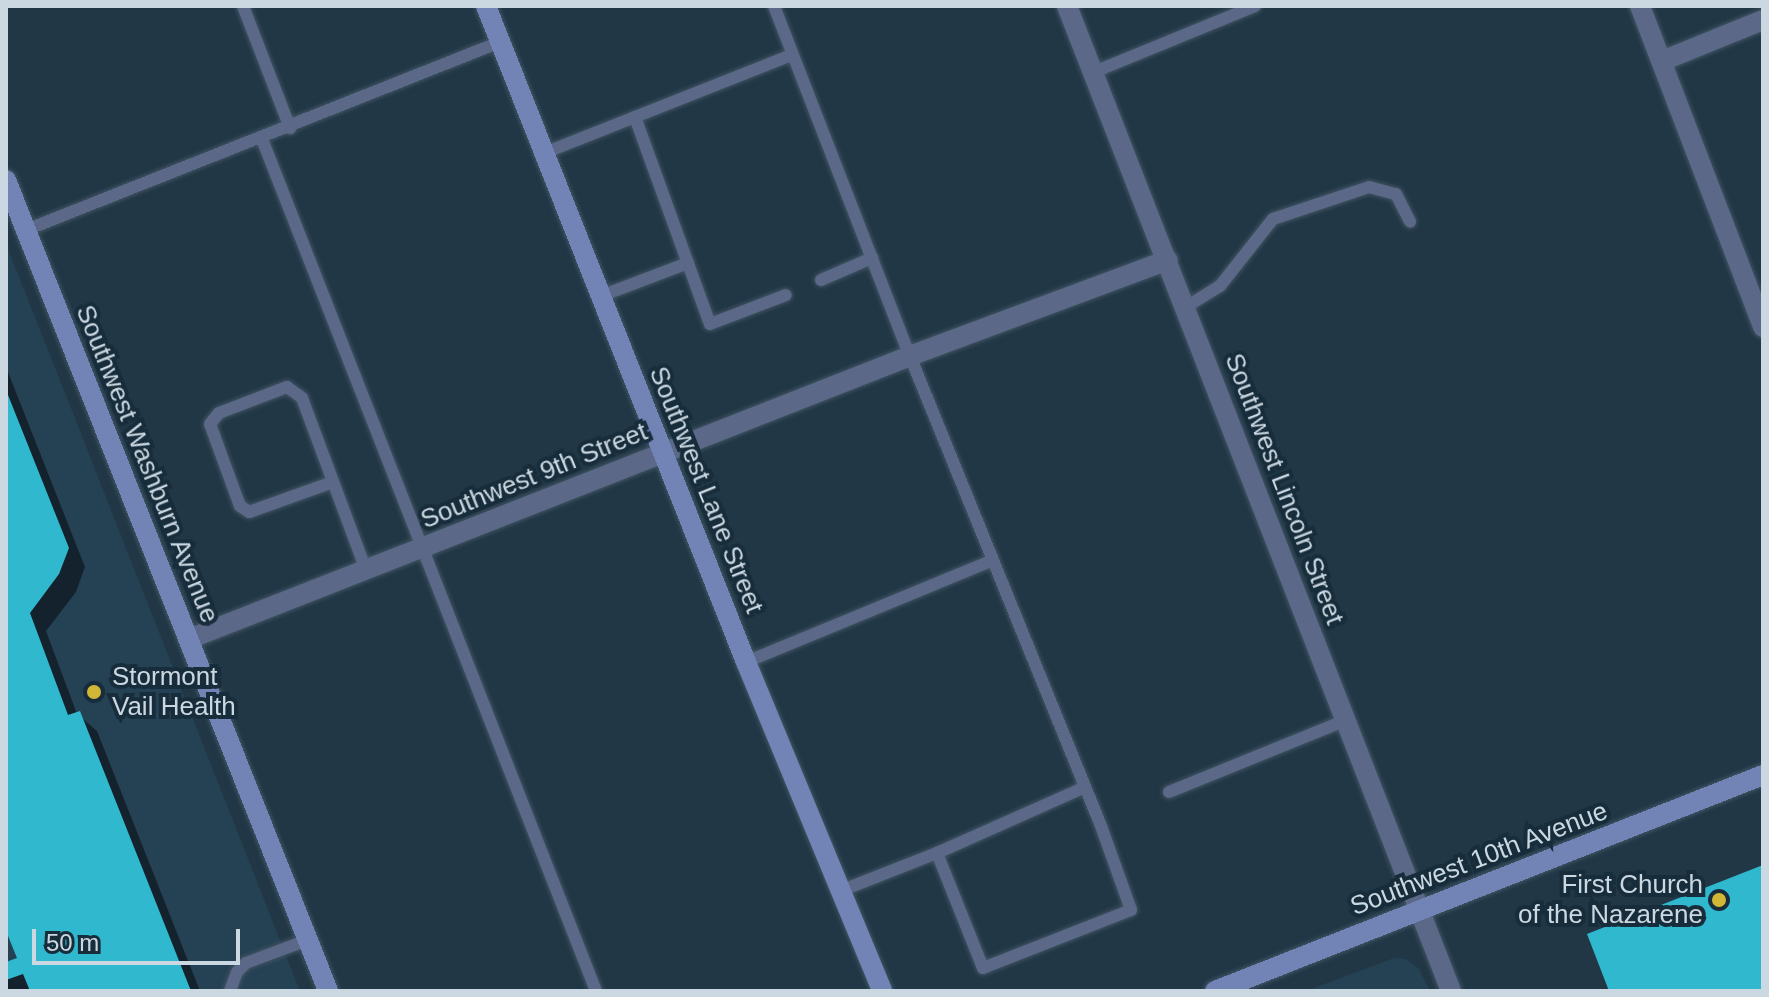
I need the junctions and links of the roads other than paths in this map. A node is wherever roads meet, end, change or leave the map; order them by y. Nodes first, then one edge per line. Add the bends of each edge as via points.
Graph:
1 (243, 6) edge
2 (486, 6) edge
3 (774, 6) edge
4 (1067, 6) edge
5 (1255, 6) edge
6 (1640, 6) edge
7 (1763, 20) edge
8 (500, 42) junction
9 (792, 55) junction
10 (1662, 61) junction
11 (1094, 72) junction
12 (635, 117) junction
13 (290, 128) junction
14 (262, 139) junction
15 (544, 153) junction
16 (6, 180) edge
17 (1410, 222) dead end
18 (26, 230) junction
19 (872, 258) junction
20 (1168, 260) junction
21 (688, 263) junction
22 (821, 280) dead end
23 (786, 295) dead end
24 (601, 296) junction
25 (1186, 307) junction
26 (1763, 327) edge
27 (910, 356) junction
28 (663, 453) junction
29 (333, 482) junction
30 (420, 550) junction
31 (993, 560) junction
32 (366, 570) junction
33 (189, 639) junction
34 (746, 662) junction
35 (1346, 720) junction
36 (1763, 775) edge
37 (1085, 787) junction
38 (1169, 792) dead end
39 (937, 853) junction
40 (843, 890) junction
41 (1420, 910) junction
42 (308, 940) junction
43 (1221, 990) edge
44 (230, 991) edge
45 (328, 991) edge
46 (596, 991) edge
47 (882, 991) edge
48 (1451, 991) edge

1 - 13 lane
2 - 8 main road, Southwest Lane Street
3 - 9 lane
4 - 11 street, Southwest Lincoln Street
5 - 11 lane
6 - 10 street
7 - 10 street
8 - 13 lane
8 - 15 main road, Southwest Lane Street
9 - 12 lane
9 - 19 lane
10 - 26 street
11 - 20 street, Southwest Lincoln Street
12 - 15 lane
12 - 21 lane
13 - 14 lane
14 - 18 lane
14 - 30 lane
15 - 24 main road, Southwest Lane Street
16 - 18 main road, Southwest Washburn Avenue
17 - 25 lane via 1396,194 1369,187 1273,219 1220,286
18 - 33 main road, Southwest Washburn Avenue
19 - 22 lane
19 - 27 lane
20 - 25 street, Southwest Lincoln Street
20 - 27 street, Southwest 9th Street
21 - 23 lane via 710,324
21 - 24 lane
24 - 28 main road, Southwest Lane Street
25 - 35 street, Southwest Lincoln Street
27 - 28 street, Southwest 9th Street
27 - 31 lane
28 - 30 street, Southwest 9th Street
28 - 34 main road, Southwest Lane Street
29 - 29 lane via 302,398 287,387 219,413 210,424 240,506 249,512
29 - 32 lane
30 - 32 street, Southwest 9th Street
30 - 46 lane
31 - 34 lane
31 - 37 lane
32 - 33 street, Southwest 9th Street
33 - 42 main road, Southwest Washburn Avenue
34 - 40 main road, Southwest Lane Street
35 - 38 lane
35 - 41 street, Southwest Lincoln Street
36 - 41 main road, Southwest 10th Avenue
37 - 39 lane
37 - 39 lane via 1131,910 983,968
39 - 40 lane
40 - 47 main road, Southwest Lane Street
41 - 43 main road, Southwest 10th Avenue
41 - 48 street, Southwest Lincoln Street
42 - 44 lane via 246,963
42 - 45 main road, Southwest Washburn Avenue

